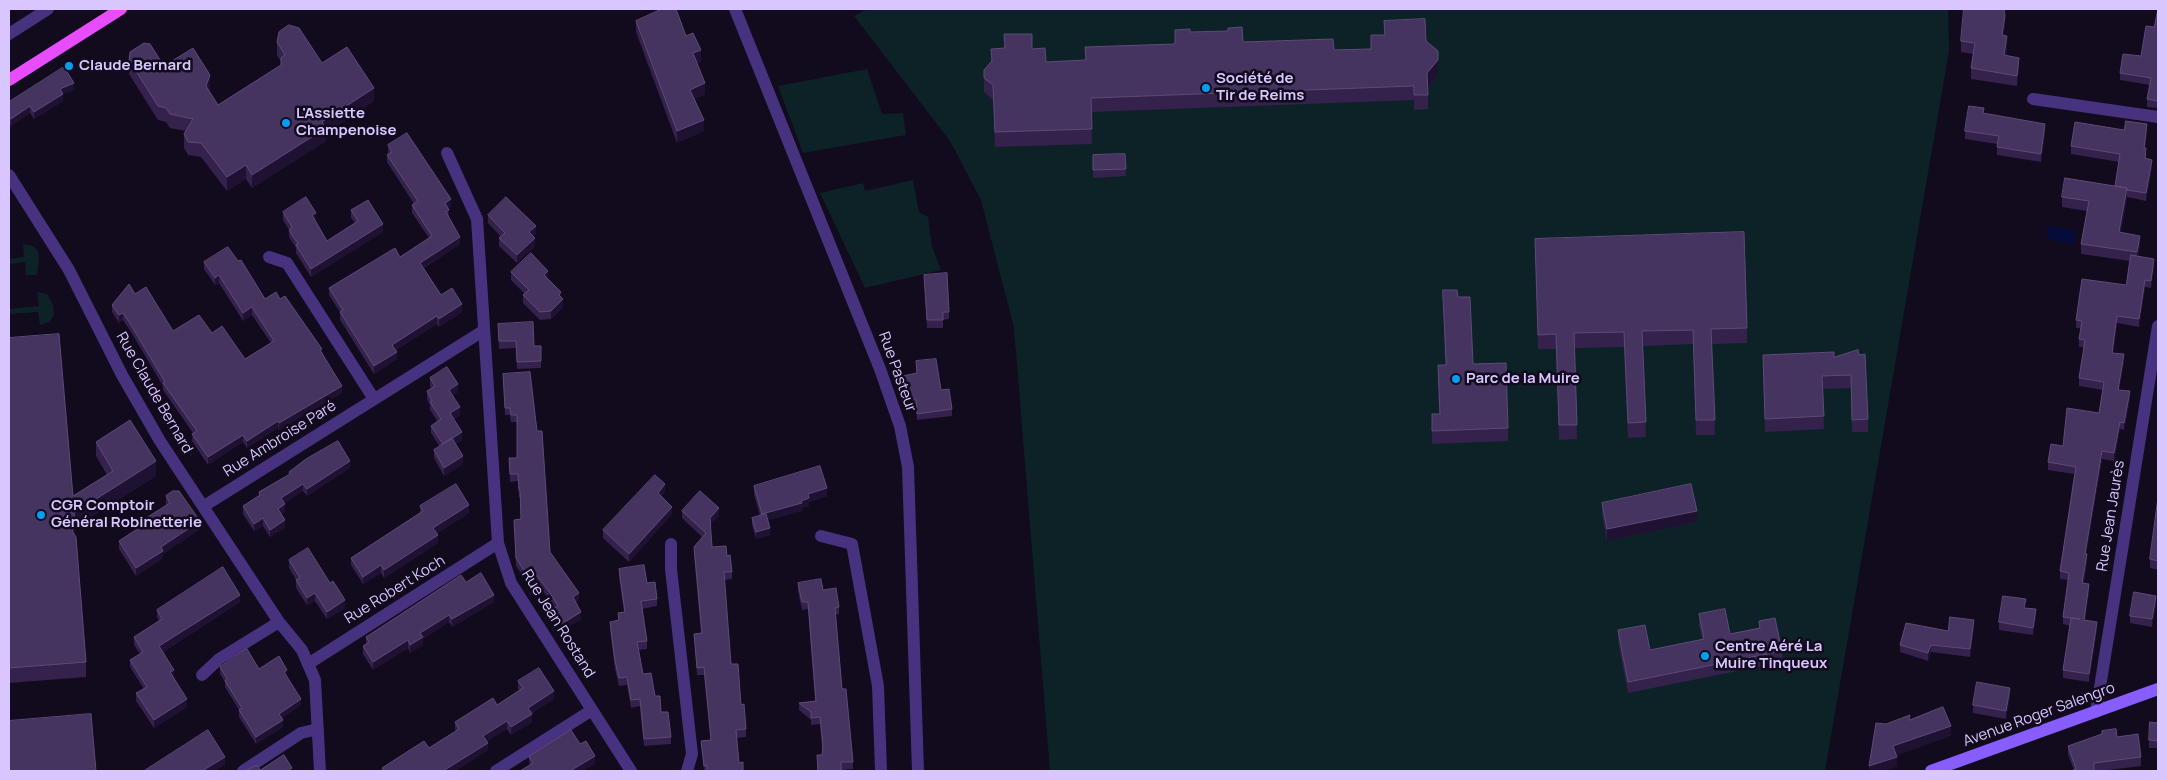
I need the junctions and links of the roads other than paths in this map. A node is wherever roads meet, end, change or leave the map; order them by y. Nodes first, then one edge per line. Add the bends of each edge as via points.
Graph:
1 (48, 9) edge
2 (121, 9) edge
3 (735, 9) edge
4 (9, 34) edge
5 (9, 80) edge
6 (2033, 99) dead end
7 (2158, 118) edge
8 (447, 153) dead end
9 (9, 175) edge
10 (269, 257) dead end
11 (2158, 326) edge
12 (483, 331) junction
13 (374, 399) junction
14 (204, 506) junction
15 (821, 536) dead end
16 (498, 543) junction
17 (671, 544) dead end
18 (279, 622) junction
19 (308, 664) junction
20 (202, 676) dead end
21 (2158, 689) edge
22 (592, 710) junction
23 (2096, 712) junction
24 (318, 728) junction
25 (243, 771) edge
26 (320, 771) edge
27 (496, 771) edge
28 (631, 771) edge
29 (687, 771) edge
30 (881, 771) edge
31 (918, 771) edge
32 (1931, 771) edge

1 - 4 street
2 - 5 main road
3 - 31 street, Rue Pasteur via 900,426 908,467
6 - 7 street
8 - 12 street via 477,219
9 - 14 street, Rue Claude Bernard via 69,270 122,375 160,441
10 - 13 street via 287,263
11 - 23 street, Rue Jean Jaurès
12 - 13 street, Rue Ambroise Paré
12 - 16 street, Rue Jean Rostand
13 - 14 street, Rue Ambroise Paré
14 - 18 street, Rue Claude Bernard
15 - 30 street via 852,544 878,686
16 - 19 street, Rue Robert Koch
16 - 22 street, Rue Jean Rostand via 510,583
17 - 29 street via 692,754
18 - 19 street, Rue Claude Bernard via 302,650
18 - 20 street via 219,659
19 - 24 street, Rue Claude Bernard via 315,680
21 - 23 street, Avenue Roger Salengro
22 - 27 street
22 - 28 street, Rue Jean Rostand
23 - 32 street, Avenue Roger Salengro
24 - 25 street via 301,734
24 - 26 street, Rue Claude Bernard

